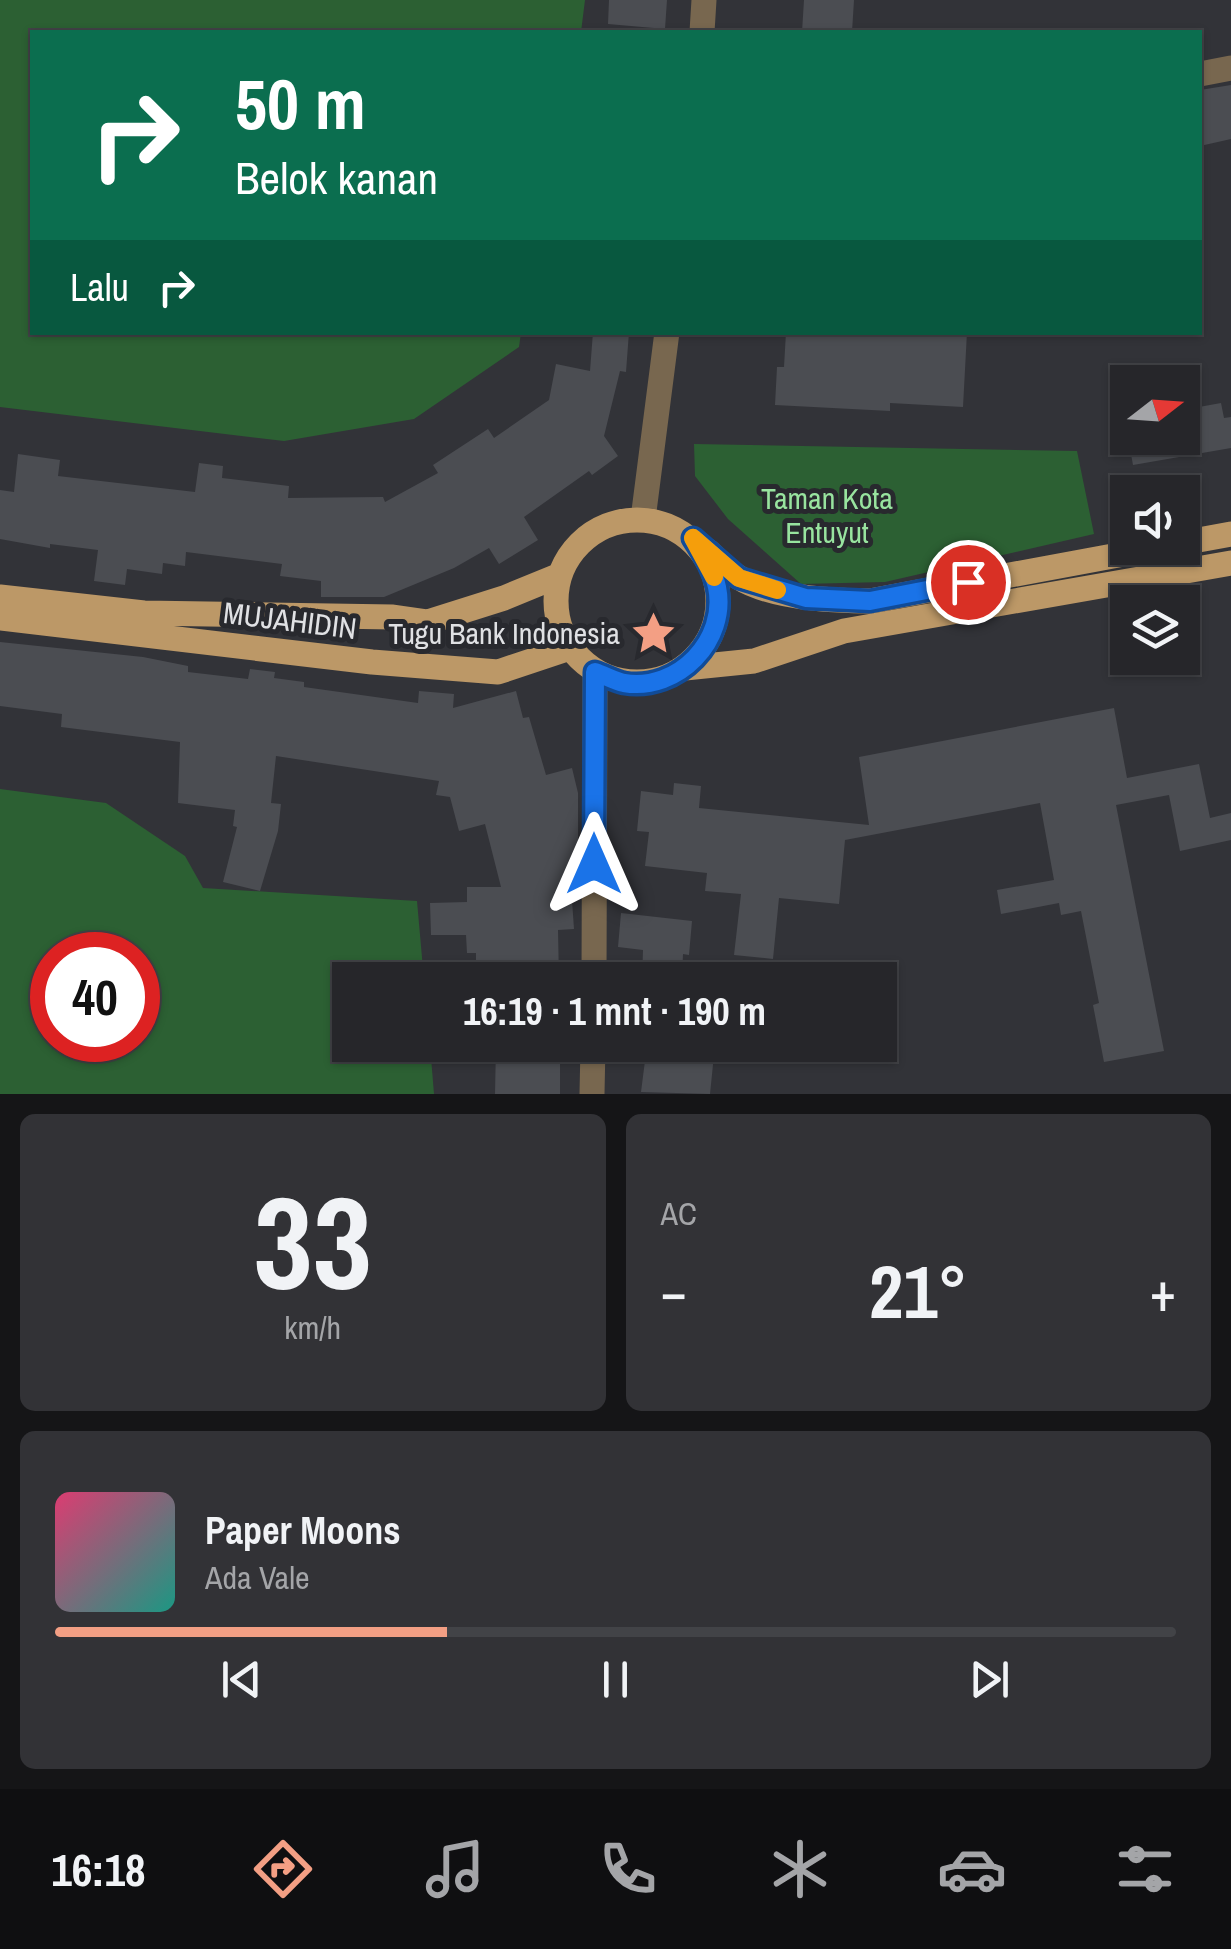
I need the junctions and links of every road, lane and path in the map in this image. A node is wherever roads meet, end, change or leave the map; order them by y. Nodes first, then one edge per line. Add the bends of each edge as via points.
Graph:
1 (704, 0) edge
2 (702, 30) edge
3 (1231, 68) edge
4 (1202, 74) edge
5 (667, 335) edge
6 (642, 520) junction
7 (1231, 534) edge
8 (693, 538) junction
9 (1200, 540) edge
10 (1110, 557) edge
11 (1231, 563) edge
12 (560, 575) junction
13 (0, 597) edge
14 (0, 618) edge
15 (570, 648) junction
16 (685, 668) junction
17 (595, 672) junction
18 (594, 962) edge
19 (593, 1062) edge
20 (592, 1094) edge

1 - 2 street
3 - 4 street
5 - 6 street
6 - 8 main road
6 - 12 main road via 592,533
7 - 9 main road
8 - 10 main road via 739,578 838,602
8 - 16 main road via 711,567 718,611 713,633
11 - 16 main road via 844,631 754,661
12 - 13 main road, MUJAHIDIN via 428,622 144,613
12 - 15 main road via 556,613
14 - 15 main road, MUJAHIDIN via 498,672
15 - 17 main road
16 - 17 main road via 656,681 625,683
17 - 18 street
19 - 20 street

